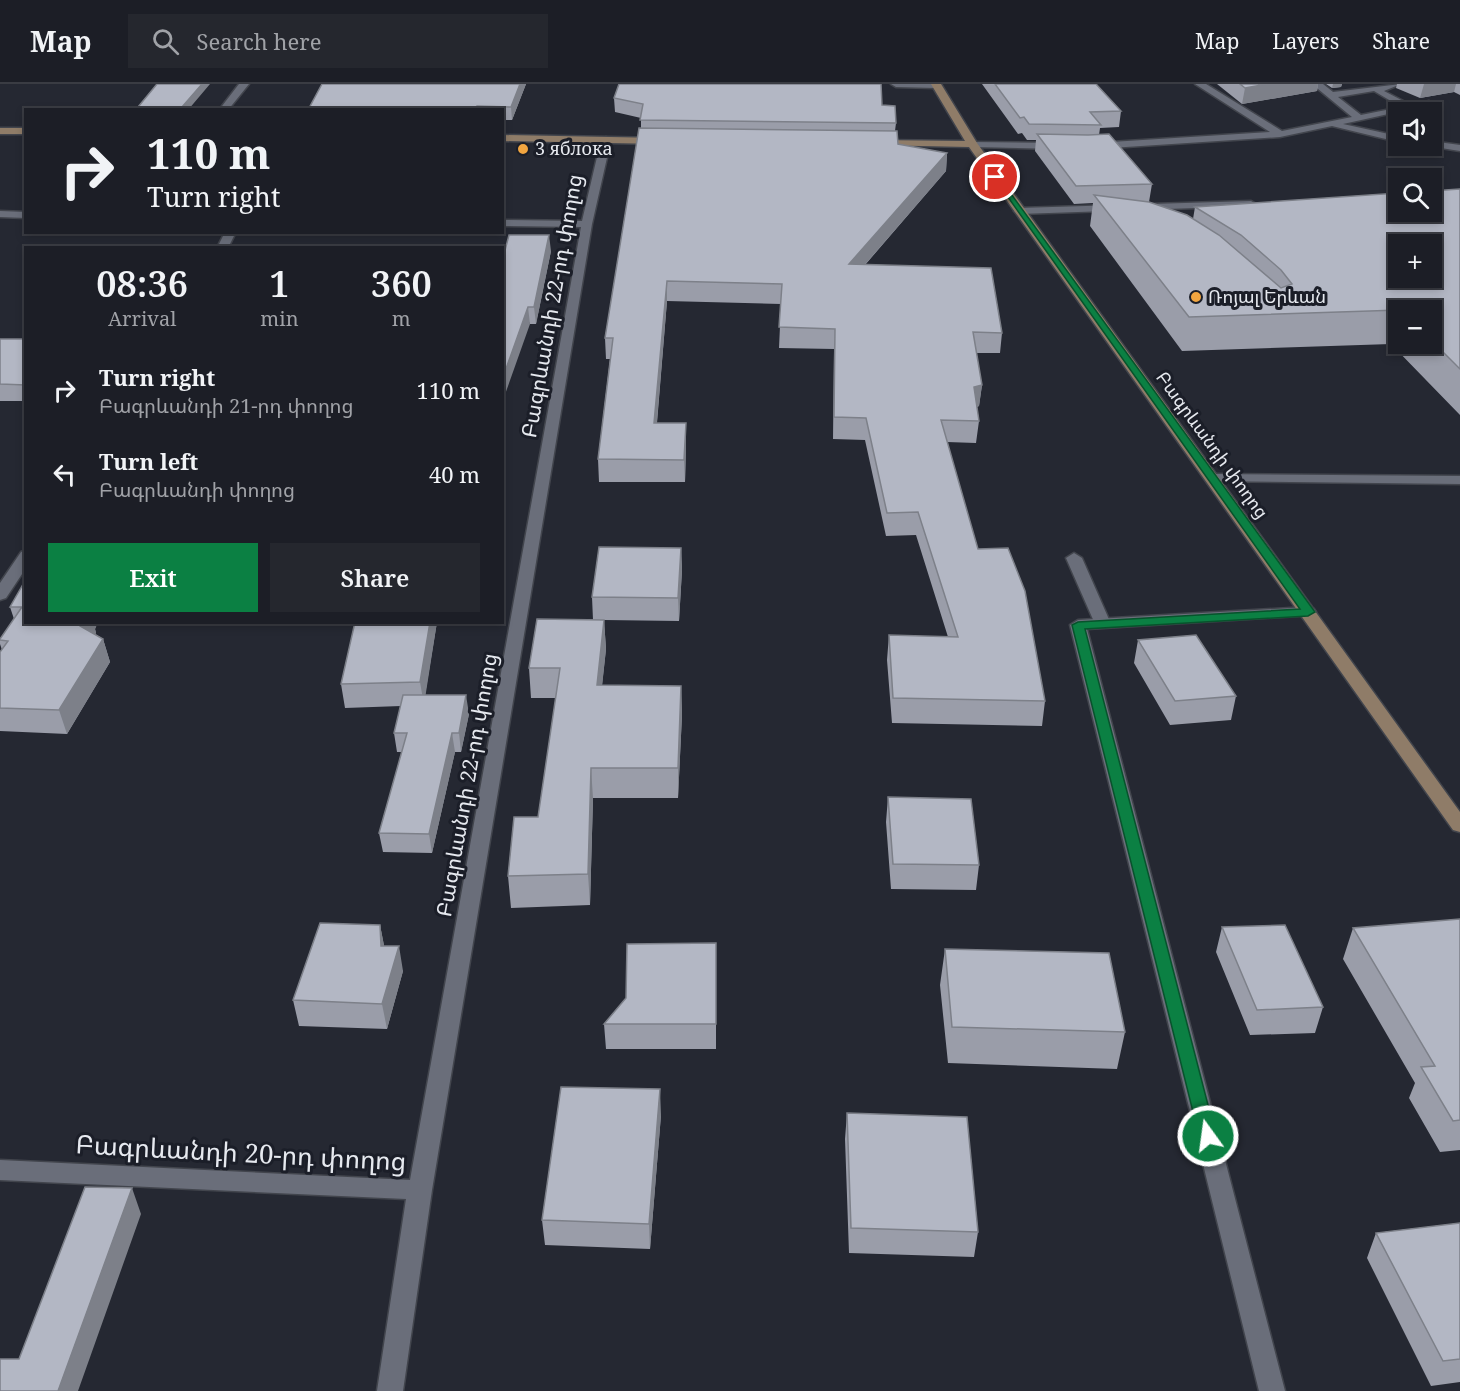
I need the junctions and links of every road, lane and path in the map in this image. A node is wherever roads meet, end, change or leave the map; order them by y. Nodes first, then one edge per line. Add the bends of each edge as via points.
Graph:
1 (244, 84) edge
2 (896, 84) edge
3 (936, 84) edge
4 (1200, 84) edge
5 (1317, 84) edge
6 (1396, 84) edge
7 (1379, 88) junction
8 (1331, 96) junction
9 (1394, 102) edge
10 (225, 108) edge
11 (1388, 112) edge
12 (1359, 118) junction
13 (1330, 124) junction
14 (0, 131) edge
15 (24, 131) edge
16 (1280, 134) junction
17 (1388, 137) edge
18 (504, 138) edge
19 (606, 140) junction
20 (677, 141) edge
21 (866, 143) edge
22 (972, 144) junction
23 (1442, 146) edge
24 (1075, 147) edge
25 (1086, 147) edge
26 (1460, 148) edge
27 (1268, 203) edge
28 (1019, 211) junction
29 (0, 214) edge
30 (24, 214) edge
31 (1110, 221) edge
32 (504, 223) edge
33 (587, 224) junction
34 (1212, 478) junction
35 (1460, 480) edge
36 (24, 558) edge
37 (1074, 558) dead end
38 (0, 595) edge
39 (1308, 612) junction
40 (1103, 624) junction
41 (1460, 826) edge
42 (0, 1170) edge
43 (420, 1190) junction
44 (390, 1391) edge
45 (1272, 1391) edge

1 - 10 street
2 - 3 street
3 - 22 main road, Բագրևանդի փողոց
4 - 16 street
5 - 8 street
6 - 7 street
7 - 8 street
7 - 9 street via 1379,93
8 - 12 street
11 - 12 street
12 - 13 street
13 - 16 street
13 - 17 street
14 - 15 main road
16 - 25 street
18 - 19 main road
19 - 20 main road
19 - 33 street, Բագրևանդի 22-րդ փողոց
21 - 22 main road
22 - 24 street
22 - 28 main road, Բագրևանդի փողոց
23 - 26 street
27 - 28 street
28 - 31 street
28 - 34 main road, Բագրևանդի փողոց
29 - 30 street
32 - 33 street
33 - 43 street, Բագրևանդի 22-րդ փողոց
34 - 35 street
34 - 39 main road, Բագրևանդի փողոց
36 - 38 street
37 - 40 street
39 - 40 street
39 - 41 main road, Բագրևանդի փողոց
40 - 45 street via 1078,625
42 - 43 street, Բագրևանդի 20-րդ փողոց
43 - 44 street, Բագրևանդի 20-րդ փողոց

